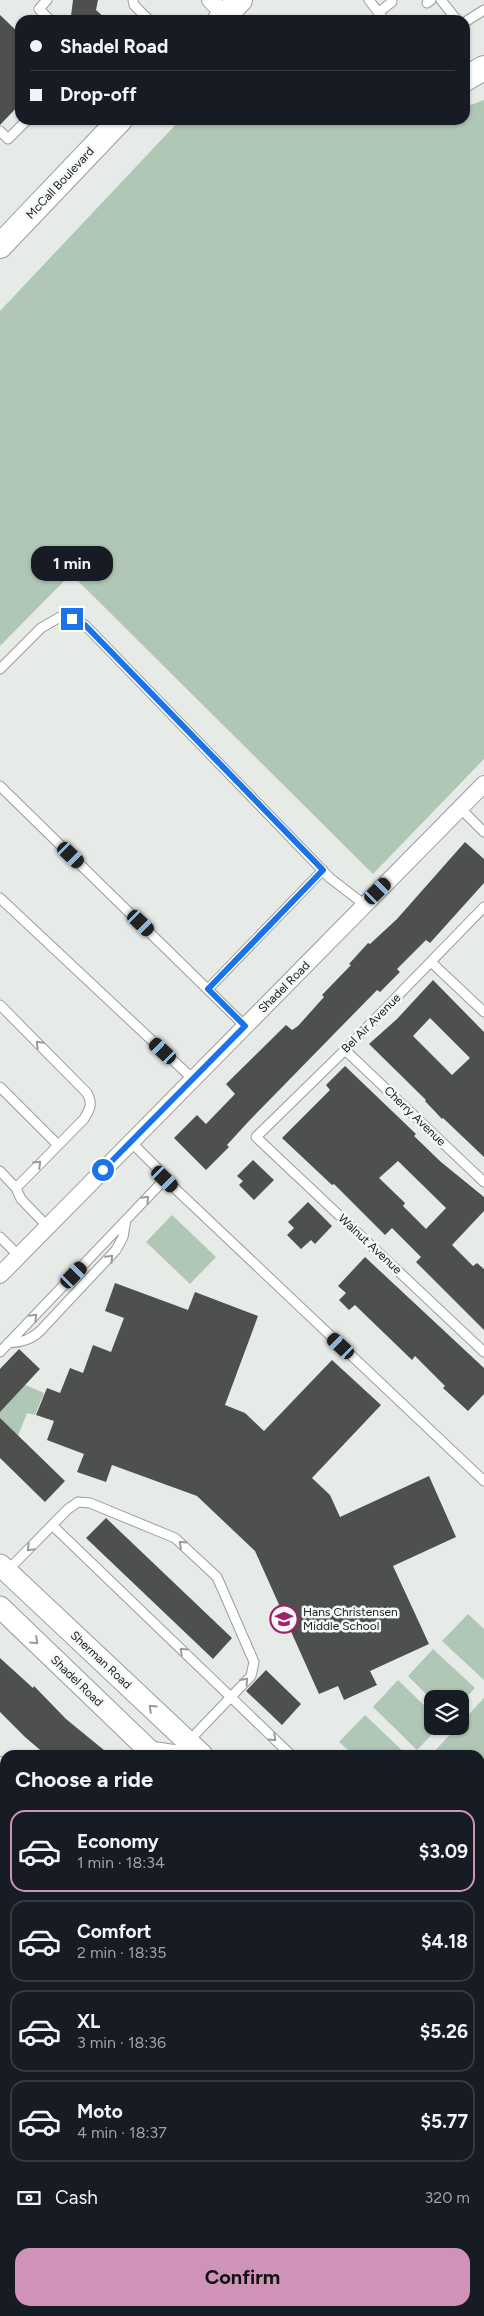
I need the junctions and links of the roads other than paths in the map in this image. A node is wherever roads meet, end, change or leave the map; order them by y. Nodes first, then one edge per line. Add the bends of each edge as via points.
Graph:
1 (47, 0) edge
2 (369, 0) edge
3 (441, 0) edge
4 (136, 2) edge
5 (392, 2) dead end
6 (484, 10) edge
7 (44, 15) edge
8 (145, 15) edge
9 (380, 15) edge
10 (382, 15) edge
11 (453, 15) edge
12 (470, 19) edge
13 (22, 125) edge
14 (112, 125) edge
15 (0, 132) edge
16 (0, 246) edge
17 (0, 669) edge
18 (484, 784) edge
19 (0, 786) edge
20 (460, 808) junction
21 (484, 832) edge
22 (323, 870) junction
23 (0, 898) edge
24 (365, 905) junction
25 (484, 907) edge
26 (431, 962) junction
27 (208, 989) junction
28 (0, 1005) edge
29 (484, 1012) edge
30 (245, 1026) junction
31 (345, 1050) junction
32 (193, 1079) junction
33 (0, 1088) edge
34 (256, 1137) joint
35 (131, 1142) junction
36 (58, 1145) junction
37 (0, 1171) edge
38 (165, 1179) junction
39 (484, 1182) edge
40 (16, 1188) junction
41 (126, 1220) junction
42 (48, 1227) junction
43 (0, 1237) edge
44 (19, 1256) junction
45 (0, 1275) edge
46 (8, 1343) junction
47 (0, 1352) edge
48 (484, 1352) edge
49 (484, 1482) edge
50 (52, 1525) junction
51 (3, 1568) edge
52 (0, 1607) edge
53 (231, 1696) junction
54 (194, 1748) edge
55 (149, 1750) edge
56 (286, 1750) edge

1 - 7 lane via 39,10
2 - 9 lane
3 - 11 lane
4 - 8 lane
5 - 10 lane
6 - 12 lane
13 - 15 lane via 8,139
14 - 16 main road, McCall Boulevard
17 - 22 lane via 41,628 60,617 85,625
18 - 20 street, Shadel Road
19 - 27 lane
20 - 21 lane
20 - 24 street, Shadel Road
22 - 24 lane
22 - 27 lane
23 - 32 lane
24 - 30 street, Shadel Road
25 - 26 lane, Bel Air Avenue
26 - 29 lane
26 - 31 lane, Bel Air Avenue
27 - 30 lane
36 -> 28 lane via 84,1119 91,1100
30 - 32 street, Shadel Road
31 - 34 lane, Bel Air Avenue
31 - 39 lane, Cherry Avenue
32 - 35 street, Shadel Road
33 - 36 lane
34 - 48 lane, Walnut Avenue
35 - 38 lane
35 - 42 street, Shadel Road
40 -> 36 lane
37 - 40 lane
41 -> 38 lane
38 - 49 lane
40 - 42 lane via 21,1200
46 -> 41 lane
46 -> 41 lane via 23,1342 41,1330 116,1250 123,1237
42 - 44 street, Shadel Road
43 - 44 lane
44 - 45 street, Shadel Road
46 - 47 lane
50 -> 51 lane
53 -> 50 lane
53 -> 50 lane via 251,1676 254,1662 217,1577 175,1538 90,1503 78,1502
54 -> 51 street, Sherman Road
52 -> 55 street, Shadel Road
53 - 54 lane
53 -> 56 lane
54 - 55 lane

